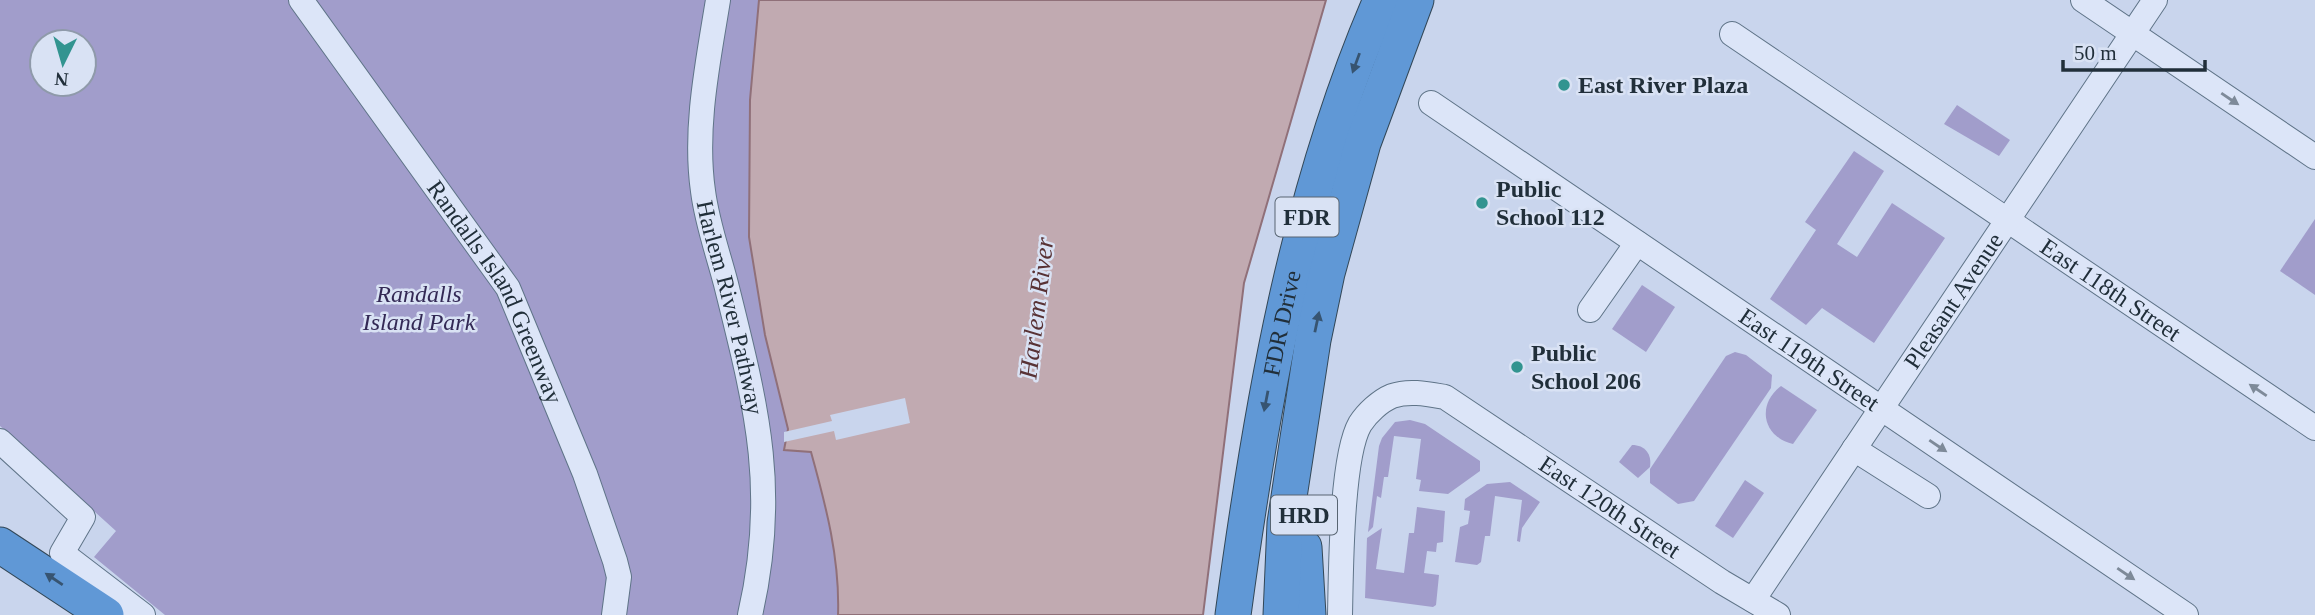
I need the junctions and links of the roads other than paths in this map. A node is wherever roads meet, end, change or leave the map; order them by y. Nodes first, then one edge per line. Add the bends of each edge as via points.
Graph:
1 (301, 0) edge
2 (718, 0) edge
3 (1381, 0) edge
4 (1416, 0) edge
5 (2083, 0) edge
6 (2155, 0) edge
7 (1732, 34) dead end
8 (2133, 34) junction
9 (1431, 103) dead end
10 (2315, 157) edge
11 (2008, 221) junction
12 (1637, 243) junction
13 (1590, 310) dead end
14 (1881, 408) junction
15 (1303, 414) junction
16 (2315, 428) edge
17 (0, 442) edge
18 (1259, 442) junction
19 (1854, 449) junction
20 (1928, 496) dead end
21 (0, 545) edge
22 (1753, 600) junction
23 (106, 615) edge
24 (143, 615) edge
25 (614, 615) edge
26 (751, 615) edge
27 (1233, 615) edge
28 (1257, 615) edge
29 (1281, 615) edge
30 (1308, 615) edge
31 (1340, 615) edge
32 (1778, 615) edge
33 (2186, 615) edge

1 - 25 street, Randalls Island Greenway via 508,288 585,474 615,561 619,578
2 - 26 street, Harlem River Pathway via 700,132 702,189 750,377 761,442 765,495
3 -> 18 highway, FDR Drive / FDR via 1342,102 1304,231
15 -> 4 highway, FDR Drive / FDR via 1313,340 1344,209 1363,143
5 - 8 street
6 - 8 street, Pleasant Avenue
7 - 11 street, East 118th Street
8 -> 10 street
8 - 11 street, Pleasant Avenue
9 - 12 street, East 119th Street
11 - 14 street, Pleasant Avenue
16 -> 11 street, East 118th Street
12 - 13 street
12 - 14 street, East 119th Street
14 - 19 street, Pleasant Avenue
14 -> 33 street, East 119th Street
15 - 29 highway via 1284,523
15 - 30 highway, HRD
17 - 24 street via 83,517 62,553
18 - 27 highway, FDR Drive / FDR
18 - 28 highway
19 - 20 street
19 - 22 street, Pleasant Avenue
23 -> 21 highway
22 - 31 street, East 120th Street via 1445,397 1414,393 1393,396 1360,424 1350,466
22 - 32 street, East 120th Street

